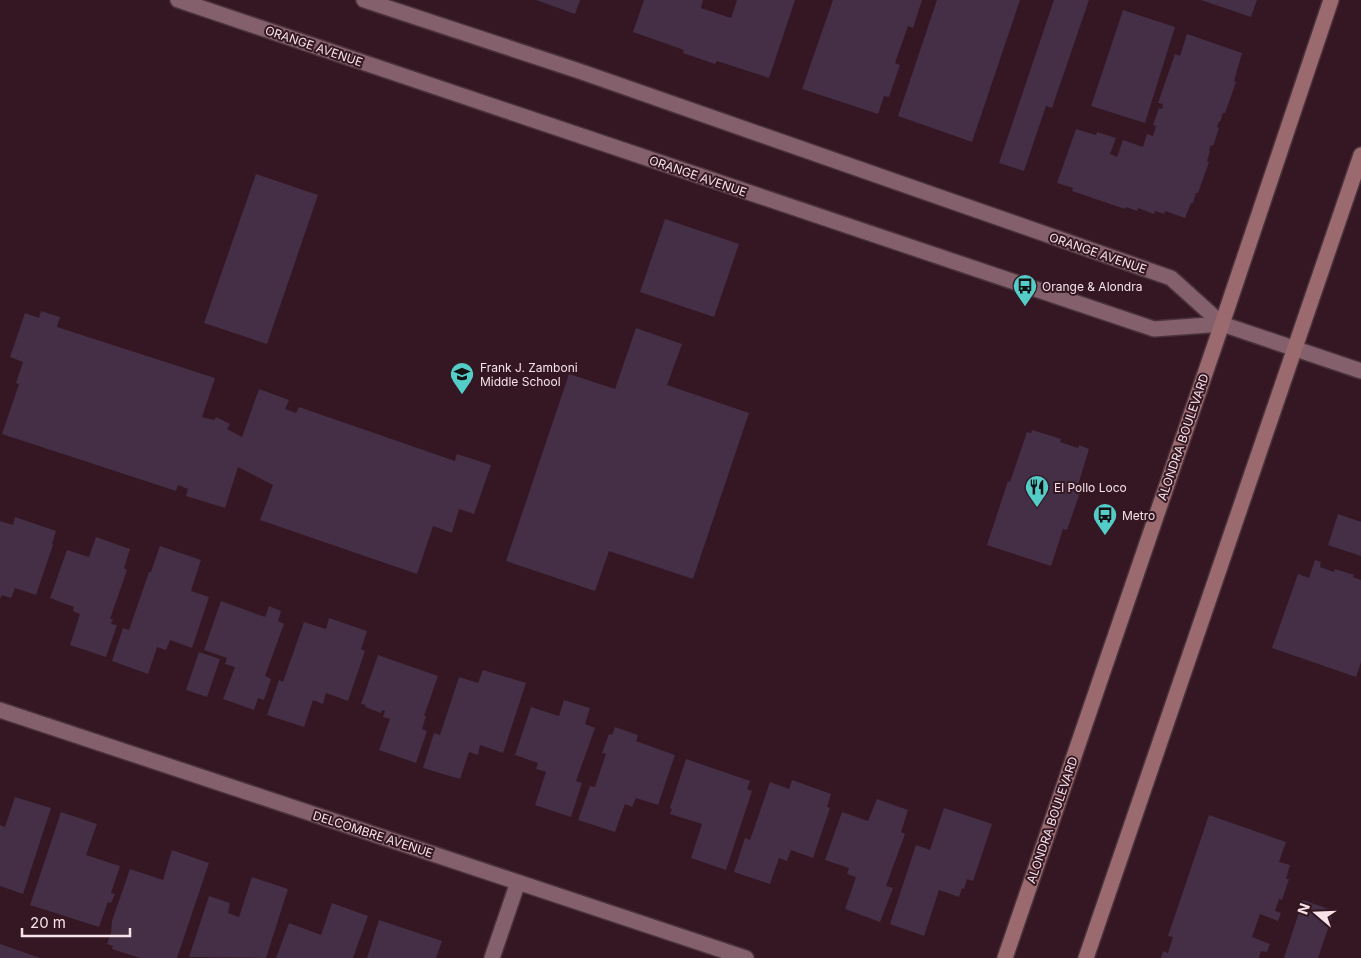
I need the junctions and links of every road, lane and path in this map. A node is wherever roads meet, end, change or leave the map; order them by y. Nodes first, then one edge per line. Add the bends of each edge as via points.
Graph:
1 (178, 0) edge
2 (364, 0) edge
3 (1331, 0) edge
4 (1361, 155) edge
5 (1222, 324) junction
6 (1295, 349) junction
7 (1361, 371) edge
8 (0, 710) edge
9 (518, 882) junction
10 (492, 958) edge
11 (746, 958) edge
12 (1005, 958) edge
13 (1086, 958) edge

1 - 5 street, ORANGE AVENUE via 1154,329
2 - 5 street, ORANGE AVENUE via 1171,278
3 - 5 main road, ALONDRA BOULEVARD
4 - 6 main road
5 - 6 street, ORANGE AVENUE
5 - 12 main road, ALONDRA BOULEVARD
6 - 7 street, ORANGE AVENUE
6 - 13 main road
8 - 9 street, DELCOMBRE AVENUE
9 - 10 street
9 - 11 street, DELCOMBRE AVENUE

